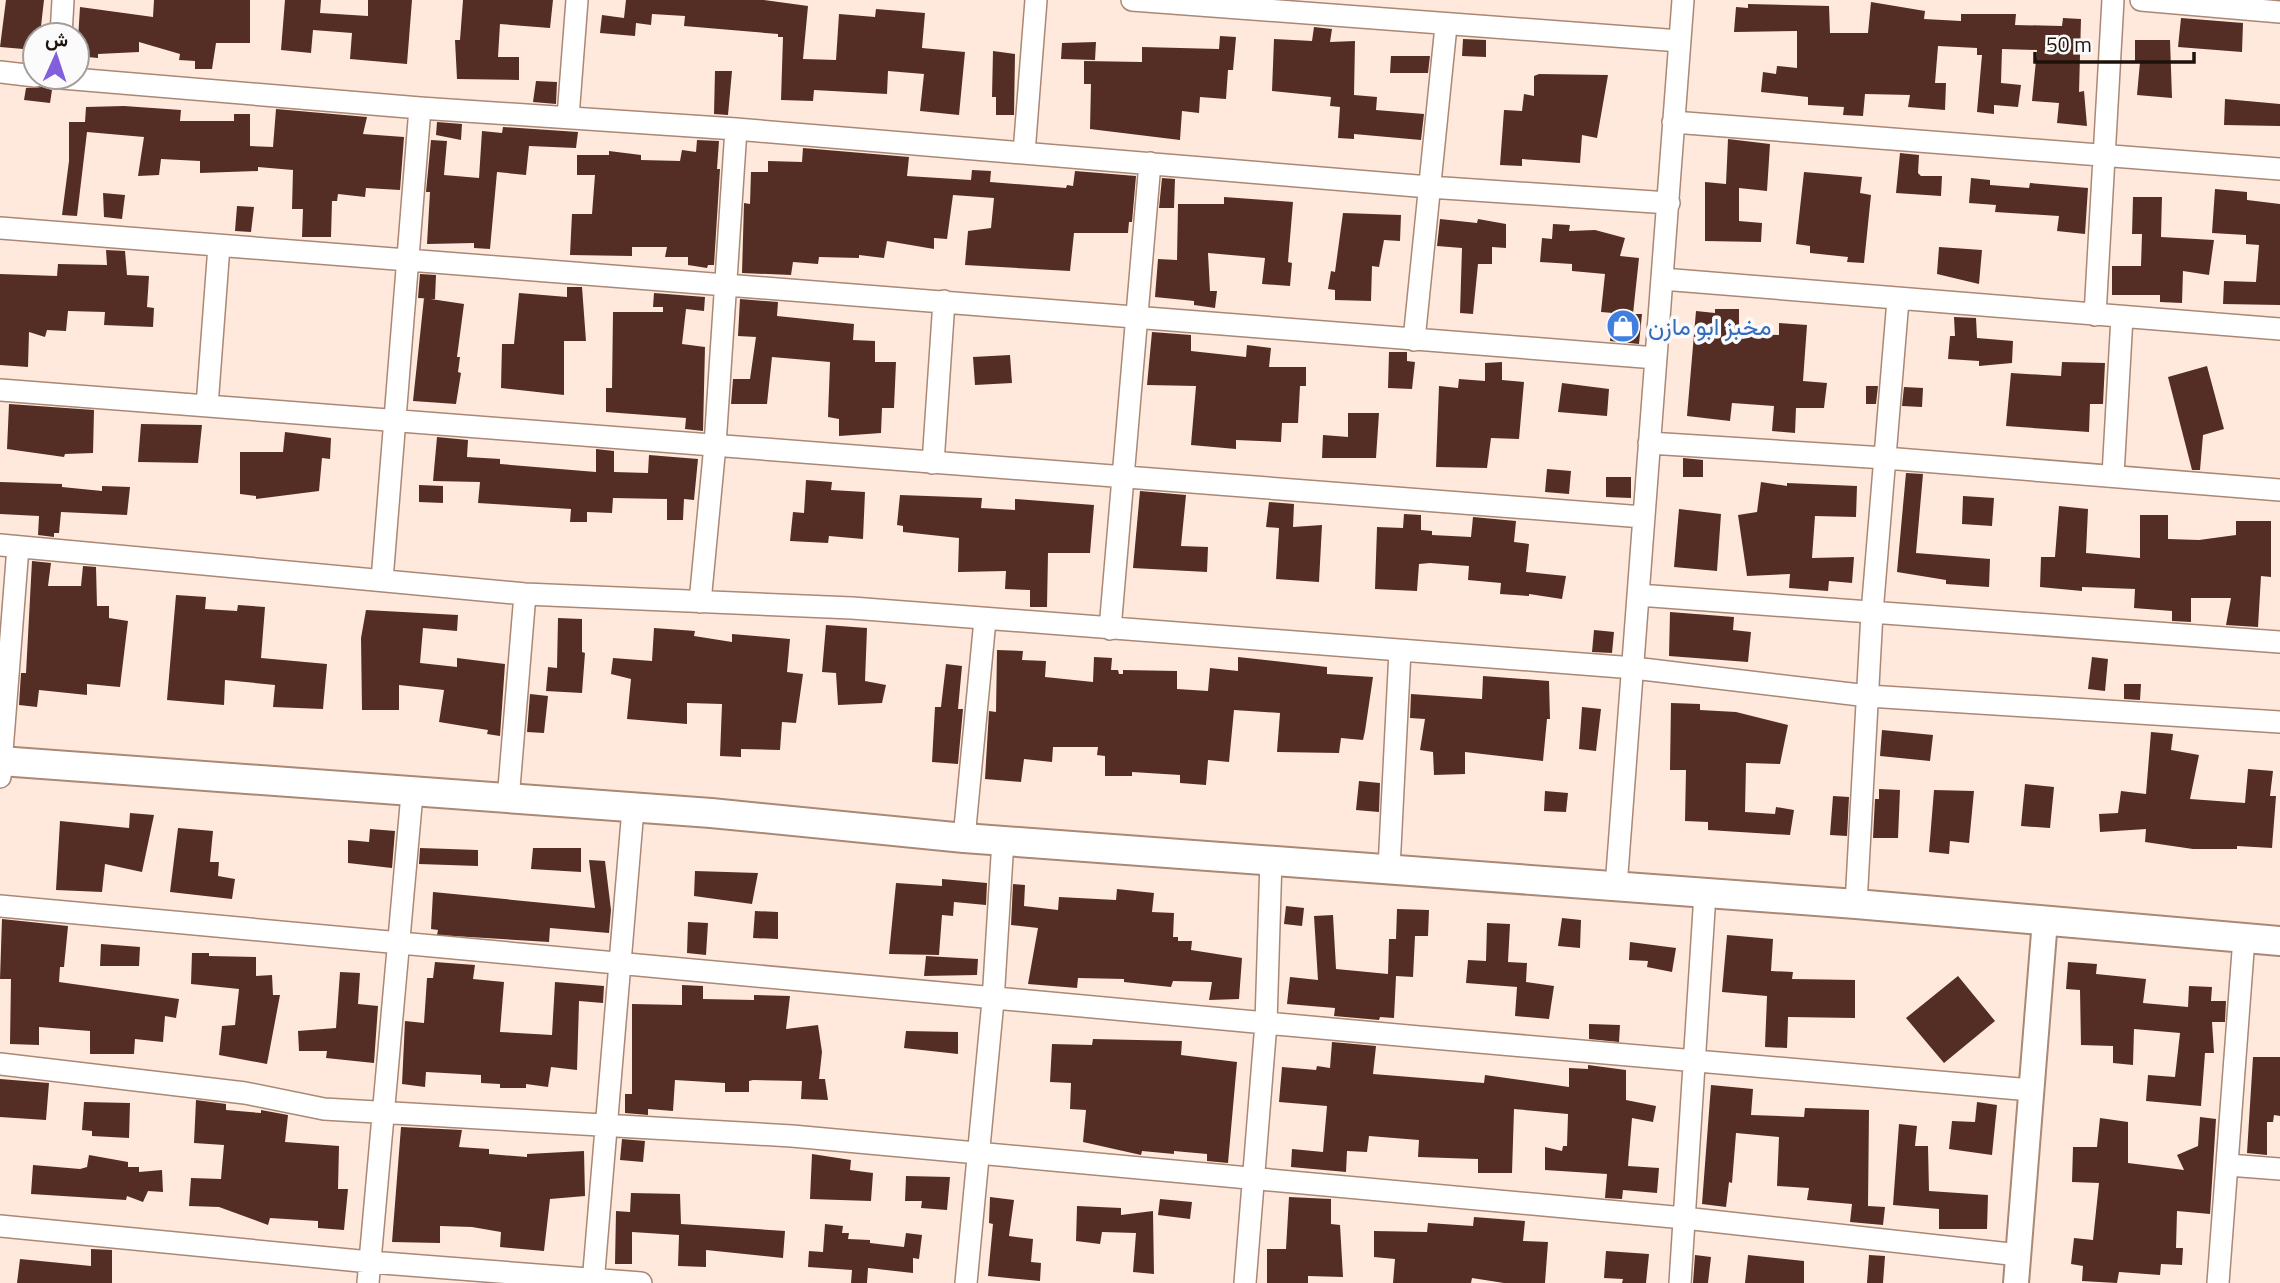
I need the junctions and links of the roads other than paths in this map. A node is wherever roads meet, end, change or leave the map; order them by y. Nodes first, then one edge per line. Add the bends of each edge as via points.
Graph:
1 (64, 0) edge
2 (577, 0) edge
3 (1036, 0) edge
4 (1132, 0) edge
5 (1683, 0) edge
6 (2113, 0) edge
7 (2141, 0) edge
8 (1166, 1) edge
9 (2280, 12) edge
10 (62, 21) edge
11 (1446, 26) junction
12 (1680, 41) junction
13 (0, 72) edge
14 (21, 74) edge
15 (91, 80) edge
16 (420, 108) junction
17 (568, 117) junction
18 (1673, 122) junction
19 (736, 129) junction
20 (1024, 153) junction
21 (2105, 158) junction
22 (1150, 163) junction
23 (2280, 169) edge
24 (1429, 187) junction
25 (1669, 203) junction
26 (0, 228) edge
27 (219, 246) junction
28 (408, 261) junction
29 (1662, 279) junction
30 (726, 285) junction
31 (1898, 300) junction
32 (944, 302) junction
33 (2095, 315) junction
34 (1135, 317) junction
35 (2122, 317) junction
36 (2280, 329) edge
37 (1414, 340) junction
38 (1656, 358) junction
39 (0, 390) edge
40 (207, 406) junction
41 (396, 421) junction
42 (1649, 443) junction
43 (715, 445) junction
44 (1885, 458) junction
45 (933, 463) junction
46 (2113, 475) junction
47 (1123, 477) junction
48 (2280, 490) edge
49 (1643, 517) junction
50 (9, 546) edge
51 (382, 580) junction
52 (525, 594) junction
53 (1638, 595) junction
54 (700, 602) junction
55 (1872, 613) junction
56 (985, 620) junction
57 (1110, 629) junction
58 (2280, 642) edge
59 (1400, 651) junction
60 (1634, 668) junction
61 (1868, 696) junction
62 (2280, 722) edge
63 (0, 766) edge
64 (412, 793) junction
65 (508, 800) junction
66 (633, 809) junction
67 (964, 838) junction
68 (1003, 840) junction
69 (1271, 859) junction
70 (1389, 868) junction
71 (1616, 887) junction
72 (1705, 894) junction
73 (1856, 904) junction
74 (0, 906) edge
75 (2045, 920) junction
76 (2244, 938) junction
77 (2280, 941) edge
78 (399, 946) junction
79 (619, 964) junction
80 (993, 1001) junction
81 (1266, 1023) junction
82 (0, 1064) edge
83 (1692, 1064) junction
84 (2031, 1090) junction
85 (385, 1112) junction
86 (606, 1124) junction
87 (976, 1154) junction
88 (2228, 1165) junction
89 (2280, 1169) edge
90 (1253, 1179) junction
91 (1685, 1218) junction
92 (0, 1226) edge
93 (2019, 1255) junction
94 (369, 1273) edge
95 (594, 1281) edge
96 (641, 1283) edge
97 (966, 1283) edge
98 (1245, 1283) edge
99 (1680, 1283) edge
100 (2016, 1283) edge
101 (2218, 1283) edge

1 - 10 street
2 - 17 street
3 - 20 street
4 - 8 street
5 - 12 street
6 - 21 street
7 - 9 street
8 - 11 street
11 - 12 street
11 - 24 street
12 - 18 street
13 - 14 street
15 - 16 street
16 - 17 street
16 - 28 street
17 - 19 street
18 - 21 street
18 - 25 street
19 - 20 street
19 - 30 street
20 - 22 street
21 - 23 street
21 - 33 street
22 - 24 street
22 - 34 street
24 - 25 street
24 - 37 street
25 - 29 street
26 - 27 street
27 - 28 street
27 - 40 street
28 - 30 street
28 - 41 street
29 - 31 street
29 - 38 street
30 - 32 street
30 - 43 street
31 - 33 street
31 - 44 street
32 - 34 street
32 - 45 street
33 - 35 street
34 - 37 street
34 - 47 street
35 - 36 street
35 - 46 street
37 - 38 street
38 - 42 street
39 - 40 street
40 - 41 street
41 - 43 street
41 - 51 street
42 - 44 street
42 - 49 street
43 - 45 street
43 - 54 street
44 - 46 street
44 - 55 street
45 - 47 street
46 - 48 street
47 - 49 street
47 - 57 street
49 - 53 street
50 - 51 street
50 - 63 street
51 - 52 street
52 - 54 street
52 - 65 street
53 - 55 street
53 - 60 street
54 - 56 street via 852,608
55 - 58 street
55 - 61 street
56 - 57 street
56 - 67 street
57 - 59 street
59 - 60 street
59 - 70 street
60 - 61 street
60 - 71 street
61 - 62 street
61 - 73 street
63 - 64 main road
64 - 65 main road
64 - 78 street
65 - 66 main road
66 - 67 main road
66 - 79 street
67 - 68 main road
68 - 69 main road
68 - 80 street
69 - 70 main road
69 - 81 street
70 - 71 main road
71 - 72 main road
72 - 73 main road
72 - 83 street
73 - 75 main road
74 - 78 street
75 - 76 main road
75 - 84 street
76 - 77 main road
76 - 88 street
78 - 79 street
78 - 85 street
79 - 80 street
79 - 86 street
80 - 81 street
80 - 87 street
81 - 83 street
81 - 90 street
82 - 85 street via 245,1093 324,1109
83 - 84 street
83 - 91 street
84 - 93 street
85 - 86 street
85 - 94 street
86 - 87 street
86 - 95 street
87 - 90 street
87 - 97 street
88 - 89 street
88 - 101 street
90 - 91 street
90 - 98 street
91 - 93 street
91 - 99 street
92 - 94 street
93 - 100 street
94 - 95 street
95 - 96 street

